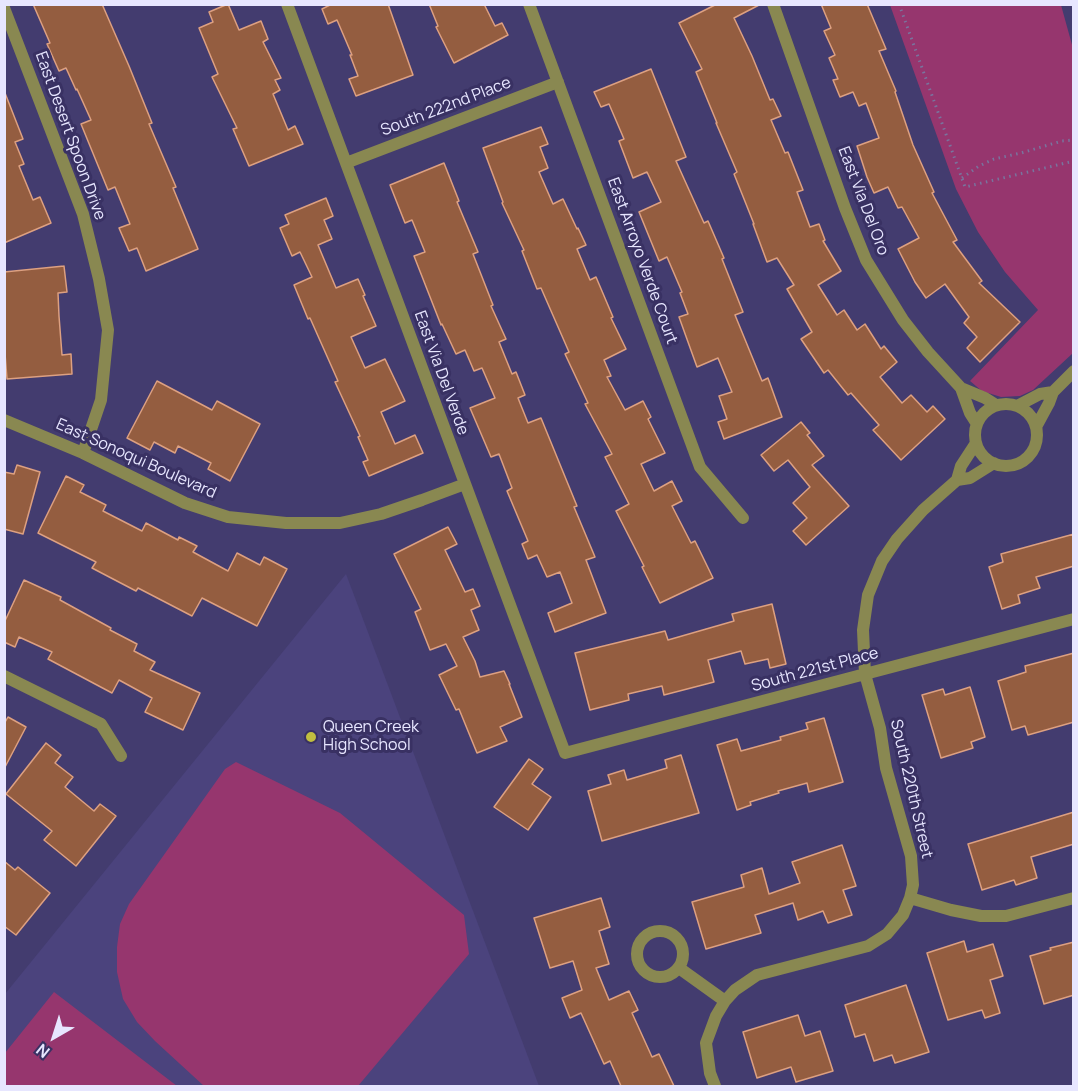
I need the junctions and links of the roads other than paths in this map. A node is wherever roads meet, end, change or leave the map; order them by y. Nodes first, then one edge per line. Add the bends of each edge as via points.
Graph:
1 (287, 4) edge
2 (530, 4) edge
3 (773, 4) edge
4 (4, 8) edge
5 (558, 82) junction
6 (346, 163) junction
7 (1074, 371) edge
8 (961, 388) junction
9 (1053, 392) junction
10 (996, 405) junction
11 (1017, 406) junction
12 (4, 420) edge
13 (977, 424) junction
14 (1036, 427) junction
15 (976, 443) junction
16 (83, 453) junction
17 (994, 463) junction
18 (957, 480) junction
19 (465, 484) junction
20 (743, 518) dead end
21 (1074, 619) edge
22 (866, 674) junction
23 (4, 676) edge
24 (565, 753) joint
25 (121, 756) dead end
26 (910, 898) junction
27 (1074, 898) edge
28 (679, 968) dead end
29 (725, 1001) junction
30 (715, 1086) edge

1 - 6 street, East Via Del Verde
2 - 5 street, East Arroyo Verde Court
3 - 8 street, East Via Del Oro via 866,260 903,320
4 - 16 street, East Desert Spoon Drive via 83,214 99,279 108,330 101,400
5 - 6 street, South 222nd Place
5 - 20 street, East Arroyo Verde Court via 700,467
6 - 19 street, East Via Del Verde
7 - 9 street
8 - 10 street, East Via Del Oro
8 - 13 street, East Via Del Oro
9 - 11 street
9 - 14 street
10 - 11 street
10 - 13 street via 984,412
11 - 14 street via 1029,414
12 - 16 street, East Sonoqui Boulevard
13 - 15 street
14 - 17 street via 1035,446 1022,461 1004,466
15 - 17 street via 986,459
15 - 18 street, South 220th Street
16 - 19 street, East Sonoqui Boulevard via 185,503 228,517 286,523 340,523 381,514
17 - 18 street, South 220th Street via 970,478
18 - 22 street, South 220th Street via 923,510 882,561 867,595 863,630
19 - 24 street, East Via Del Verde
21 - 22 street, South 221st Place
22 - 24 street, South 221st Place
22 - 26 street, South 220th Street via 886,768 911,856 914,885
23 - 25 street via 101,724
26 - 27 street via 981,916 1006,916
26 - 29 street, South 220th Street via 903,915 887,933 867,946 757,975
28 - 29 street
29 - 30 street, South 220th Street via 706,1043

